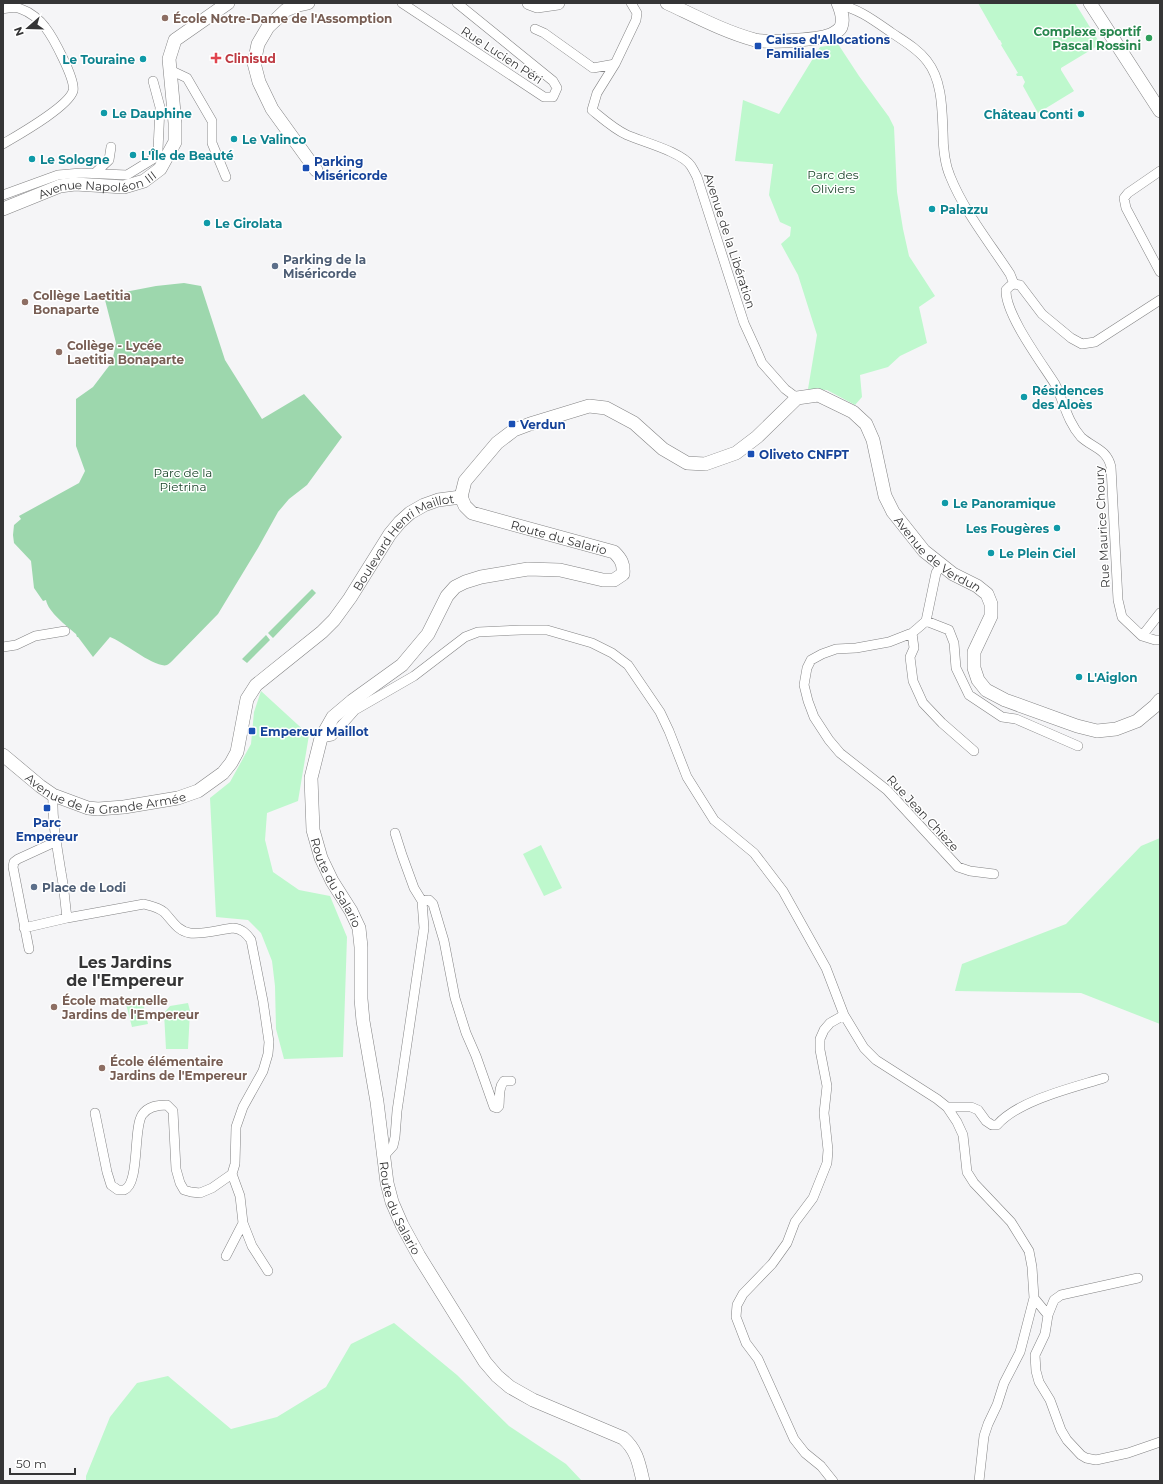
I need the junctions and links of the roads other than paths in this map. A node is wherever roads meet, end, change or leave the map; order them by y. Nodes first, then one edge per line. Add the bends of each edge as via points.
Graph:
1 (228, 3) edge
2 (308, 3) edge
3 (402, 3) edge
4 (457, 3) edge
5 (529, 3) edge
6 (558, 3) edge
7 (631, 3) edge
8 (667, 3) edge
9 (1090, 3) edge
10 (838, 4) edge
11 (3, 9) edge
12 (535, 29) dead end
13 (615, 64) junction
14 (170, 70) junction
15 (153, 81) dead end
16 (1160, 111) edge
17 (3, 144) edge
18 (111, 147) dead end
19 (316, 170) dead end
20 (1160, 171) edge
21 (96, 173) junction
22 (226, 177) dead end
23 (3, 195) edge
24 (3, 209) edge
25 (1160, 272) edge
26 (1014, 284) junction
27 (1160, 300) edge
28 (797, 398) junction
29 (461, 497) junction
30 (941, 565) junction
31 (1160, 613) edge
32 (926, 620) junction
33 (66, 631) dead end
34 (912, 633) junction
35 (1142, 636) junction
36 (1160, 640) edge
37 (3, 647) edge
38 (1160, 700) edge
39 (321, 738) junction
40 (1078, 746) dead end
41 (974, 751) dead end
42 (3, 756) edge
43 (214, 780) joint
44 (53, 795) junction
45 (395, 833) dead end
46 (55, 842) junction
47 (994, 874) dead end
48 (422, 901) junction
49 (67, 918) junction
50 (24, 928) junction
51 (29, 949) dead end
52 (844, 1015) junction
53 (1104, 1078) dead end
54 (511, 1081) dead end
55 (948, 1107) junction
56 (95, 1113) dead end
57 (384, 1156) junction
58 (232, 1174) junction
59 (243, 1223) junction
60 (226, 1256) dead end
61 (268, 1271) dead end
62 (1138, 1278) dead end
63 (1034, 1298) junction
64 (1048, 1315) junction
65 (1160, 1442) edge
66 (643, 1481) edge
67 (834, 1481) edge
68 (979, 1481) edge

1 - 14 main road, Avenue Napoléon III via 175,40 169,59
2 - 19 main road via 286,10 268,27 258,44 254,63 259,82 272,109
3 - 4 street, Rue Lucien Péri via 544,97 552,97 557,88 553,81
5 - 6 main road via 537,6
7 - 13 street via 637,13 636,20
8 - 10 main road via 717,26 767,42 834,33 841,27 842,18
9 - 16 main road
10 - 26 street via 850,7 913,47 932,68 942,102 943,146 949,175 966,209 1010,274
11 - 17 street via 20,8 45,27 73,81 73,90 63,104
12 - 13 street via 593,68
13 - 28 street, Avenue de la Libération via 597,93 592,110 627,135 691,164 744,323 757,353 768,370
14 - 22 street via 187,78 212,121 212,143
14 - 24 main road, Avenue Napoléon III via 175,142 160,169 144,181 124,187 75,184 60,186
15 - 21 street via 160,107 158,150 153,159 127,175
18 - 21 street via 109,160
20 - 25 street via 1124,198 1126,208
21 - 23 street via 58,175
26 - 27 street via 1020,286 1042,314 1082,344 1095,342
26 - 35 street, Rue Maurice Choury via 1006,290 1010,313 1055,384 1071,424 1082,438 1110,459 1118,600 1122,617
28 - 29 main road, Boulevard Henri Maillot via 736,453 705,464 687,463 663,449 634,423 606,408 589,406 514,430 497,443 465,481
28 - 30 main road, Avenue de Verdun via 818,395 853,412 866,424 873,440 885,496 893,512 924,551
29 - 39 main road, Route du Salario via 464,506 472,512 614,552 621,558 624,567 622,574 614,580 603,580 560,570 528,570 481,577 455,587 428,634 402,665 333,717
29 - 43 main road, Boulevard Henri Maillot via 438,500 410,513 390,534 334,620 256,686 247,699 237,752 223,773
30 - 32 street via 936,573
30 - 38 main road, Avenue de Verdun via 977,586 986,594 991,604 992,616 974,652 974,668 978,680 986,690 1005,700 1096,731 1116,729 1137,721
31 - 35 street
32 - 34 street, Rue Jean Chieze
32 - 40 street via 949,630 954,643 956,668 969,695 1002,717 1016,719
33 - 37 street via 35,636 16,645
34 - 41 street via 914,648 910,657 913,682 923,703
34 - 47 street, Rue Jean Chieze via 889,642 836,649 811,660 804,684 808,701 814,717 840,753 887,790 958,867 970,872
35 - 36 street
39 - 52 street via 332,736 355,710 414,676 465,637 478,632 547,630 612,653 628,665 660,712 687,777 714,820 754,853 783,891 826,968
39 - 57 main road, Route du Salario via 311,778 313,830 321,858 359,928 362,1021
42 - 44 main road, Avenue de la Grande Armée
43 - 44 main road, Avenue de la Grande Armée via 198,791 178,798 98,810
44 - 46 street
45 - 48 street via 414,888
46 - 49 street
46 - 50 street via 14,862
48 - 54 street via 429,900 433,904 444,941 455,998 494,1107 499,1106 502,1084 504,1081
48 - 57 street via 424,928 395,1137 393,1146
49 - 50 street
49 - 58 street via 144,904 163,911 178,928 191,934 233,928 240,929 251,940 269,1042 263,1071 242,1107 236,1127 235,1164
50 - 51 street
52 - 55 street via 864,1048 876,1060
52 - 67 street via 830,1023 820,1039 827,1086 824,1113 827,1163 813,1198 795,1222 787,1243 772,1264 743,1294 737,1306 736,1317 746,1343 758,1359 794,1439
53 - 55 street via 1017,1109 997,1125 986,1121 978,1110 971,1107
55 - 63 street via 963,1135 968,1172 974,1183 1011,1222 1029,1251
56 - 58 street via 107,1172 111,1185 118,1190 124,1190 129,1186 133,1175 138,1127 142,1115 158,1105 167,1105 173,1112 176,1169 184,1190 200,1193
57 - 66 main road, Route du Salario via 392,1202 402,1224 485,1362 510,1387 533,1400 623,1438 631,1445 636,1455
58 - 59 street via 240,1196
59 - 60 street
59 - 61 street via 252,1246
62 - 64 street via 1061,1295 1054,1300
63 - 64 street
63 - 68 street via 1020,1352 1004,1383 984,1436
64 - 65 street via 1045,1334 1035,1355 1036,1371 1061,1430 1071,1445 1080,1455 1096,1460

